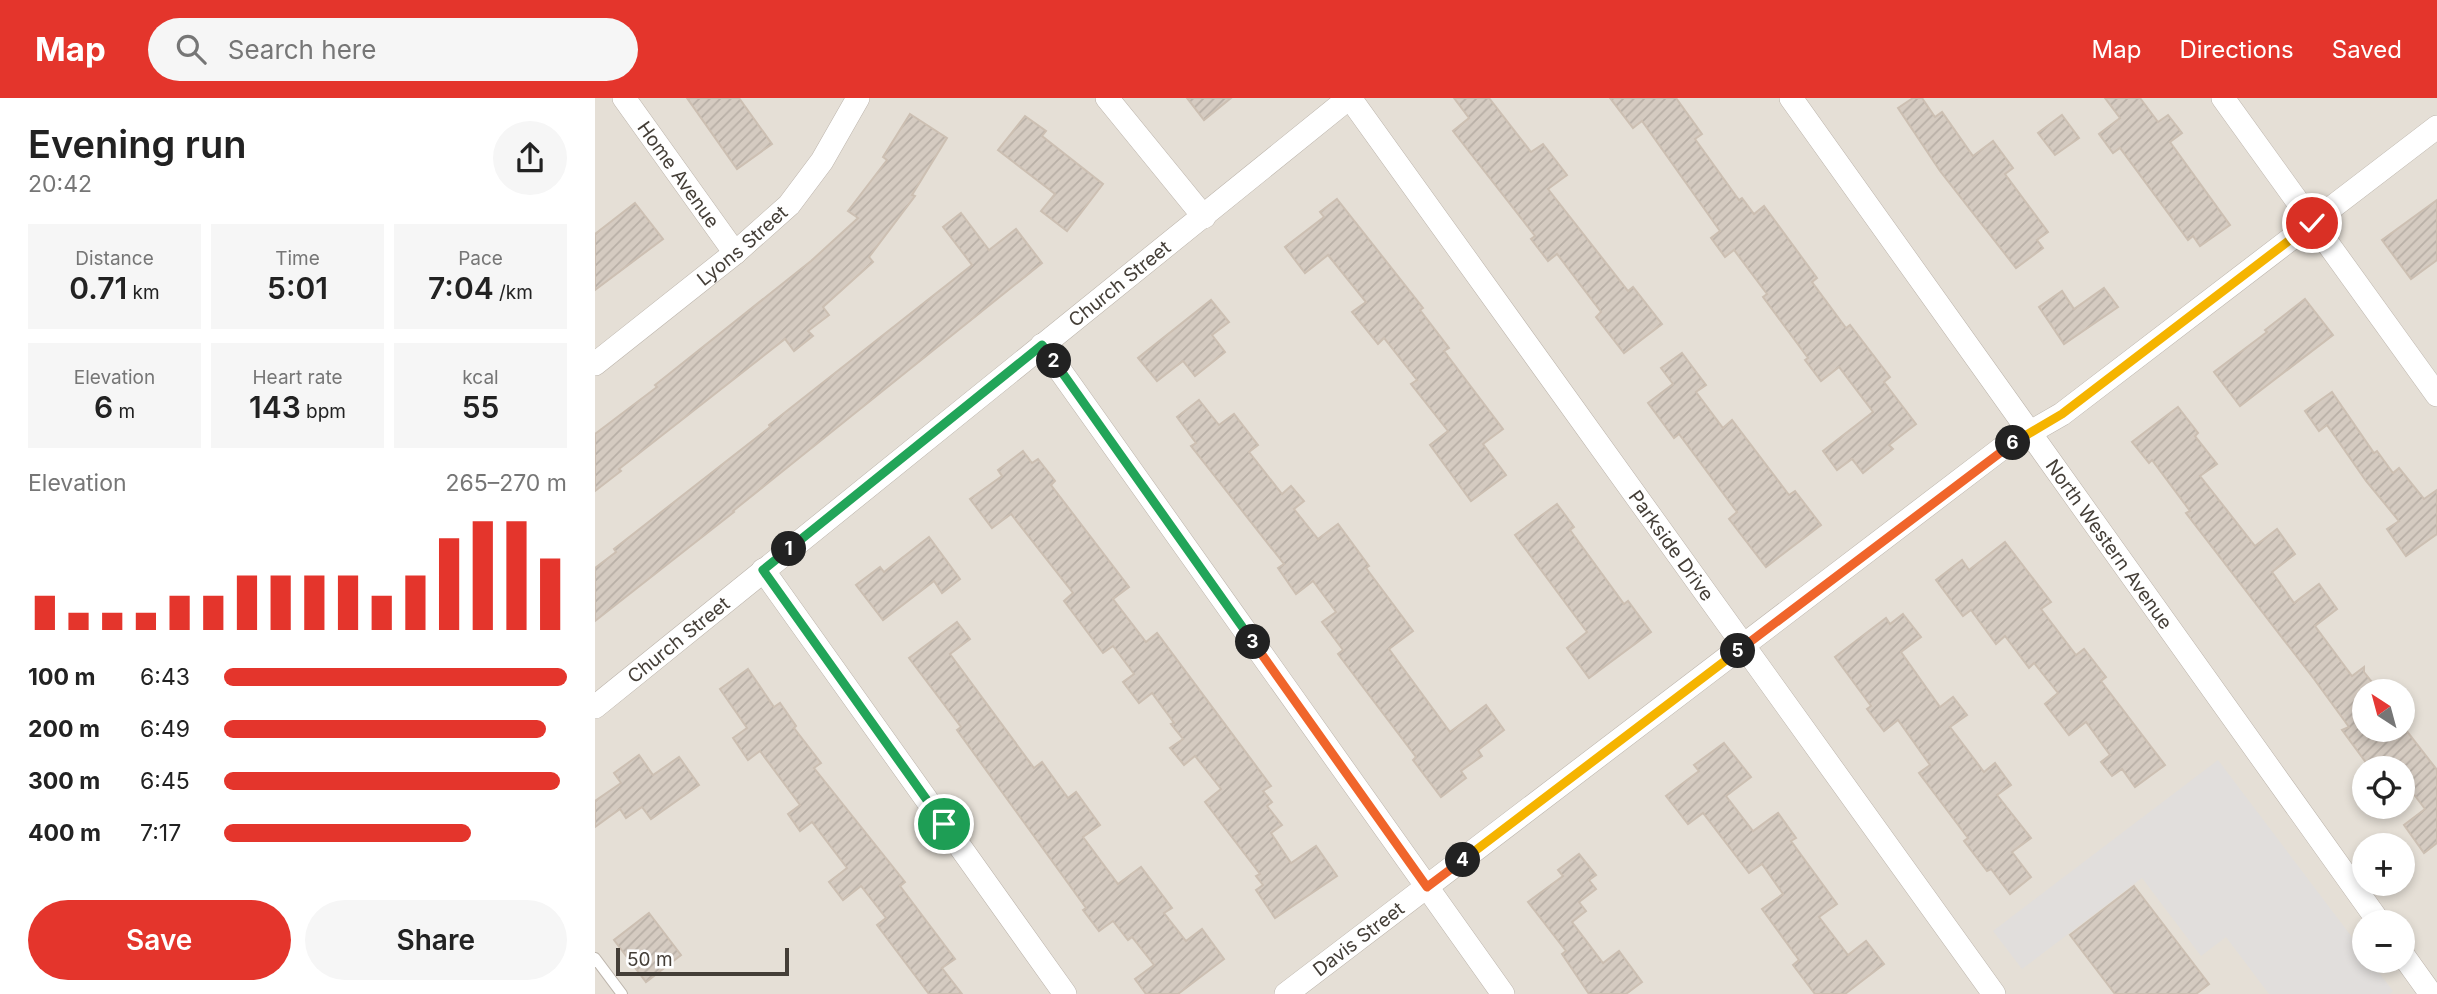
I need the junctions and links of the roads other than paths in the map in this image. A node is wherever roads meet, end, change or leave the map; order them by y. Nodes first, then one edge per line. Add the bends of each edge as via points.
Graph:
1 (624, 98) edge
2 (858, 98) edge
3 (1107, 98) edge
4 (1349, 98) edge
5 (1791, 98) edge
6 (2223, 98) edge
7 (2437, 127) edge
8 (1204, 216) junction
9 (2312, 223) junction
10 (735, 253) junction
11 (1042, 345) junction
12 (595, 365) edge
13 (2437, 394) edge
14 (2030, 433) junction
15 (763, 570) junction
16 (1744, 646) junction
17 (595, 707) edge
18 (1427, 887) junction
19 (2370, 910) edge
20 (595, 958) edge
21 (2415, 972) edge
22 (622, 994) edge
23 (1065, 994) edge
24 (1286, 994) edge
25 (1503, 994) edge
26 (1994, 994) edge
27 (2431, 994) edge

1 - 10 street, Home Avenue
2 - 10 street, Lyons Street via 822,161 789,205
3 - 8 street
4 - 8 street, Church Street
4 - 16 street, Parkside Drive
5 - 14 street, North Western Avenue
6 - 9 street
7 - 9 street, Davis Street
8 - 11 street, Church Street
9 - 13 street
9 - 14 street, Davis Street via 2062,414
10 - 12 street, Lyons Street
11 - 15 street, Church Street
11 - 18 street
14 - 16 street, Davis Street via 2001,449
14 - 19 street, North Western Avenue
15 - 17 street, Church Street
15 - 23 street
16 - 18 street, Davis Street
16 - 26 street, Parkside Drive
18 - 24 street, Davis Street
18 - 25 street
20 - 22 lane
21 - 27 street

